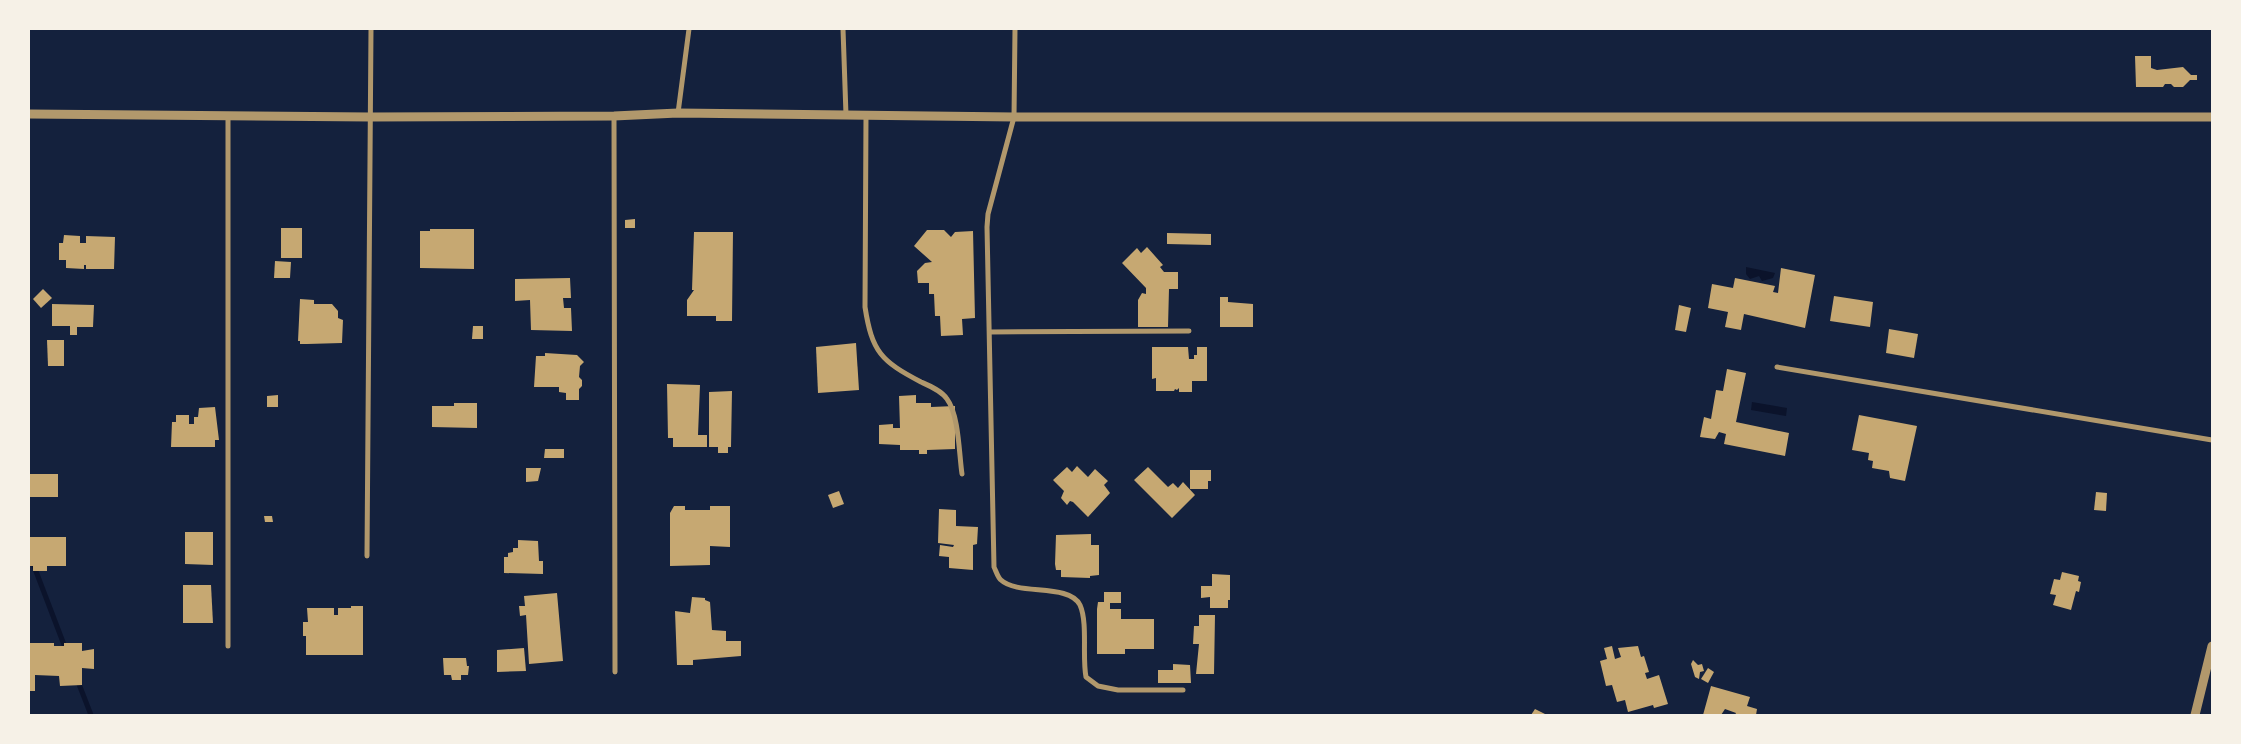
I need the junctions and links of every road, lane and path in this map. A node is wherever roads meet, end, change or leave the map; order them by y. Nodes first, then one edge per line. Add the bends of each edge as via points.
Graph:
1 (371, 29) edge
2 (688, 29) edge
3 (843, 29) edge
4 (1014, 29) edge
5 (678, 113) junction
6 (29, 114) edge
7 (228, 115) junction
8 (846, 115) junction
9 (614, 116) junction
10 (866, 116) junction
11 (370, 117) junction
12 (1014, 117) junction
13 (2212, 117) edge
14 (1189, 331) dead end
15 (990, 332) junction
16 (1777, 367) dead end
17 (2212, 440) edge
18 (962, 474) dead end
19 (367, 556) dead end
20 (228, 646) dead end
21 (2212, 646) edge
22 (615, 672) dead end
23 (1183, 690) dead end
24 (2195, 715) edge

1 - 11 street
2 - 5 street
3 - 8 street
4 - 12 street
5 - 8 street
5 - 9 street
6 - 7 street
7 - 11 street
7 - 20 street
8 - 10 street
9 - 11 street
9 - 22 street
10 - 12 street
10 - 18 street via 865,307 868,331 882,358 947,398 953,411
11 - 19 street
12 - 13 street
12 - 15 street via 988,214
14 - 15 street
15 - 23 street via 994,567 1001,580 1078,601 1086,678 1098,686 1118,690
16 - 17 street
21 - 24 street

